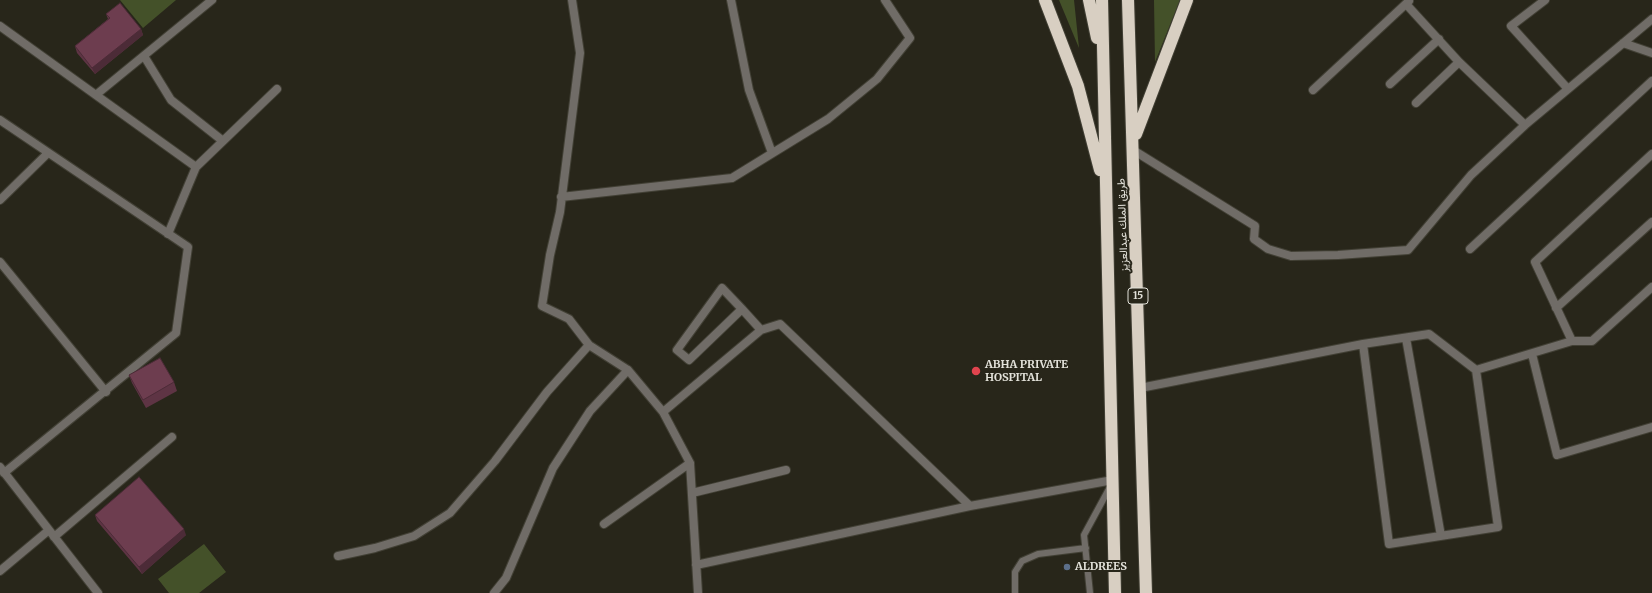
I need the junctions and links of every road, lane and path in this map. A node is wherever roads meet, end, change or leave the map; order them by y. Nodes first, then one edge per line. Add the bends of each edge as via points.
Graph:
1 (212, 0) edge
2 (572, 0) edge
3 (731, 0) edge
4 (886, 0) edge
5 (1044, 0) edge
6 (1089, 0) edge
7 (1102, 0) edge
8 (1128, 0) edge
9 (1136, 0) edge
10 (1188, 0) edge
11 (1545, 0) edge
12 (1408, 2) edge
13 (1652, 19) edge
14 (1129, 23) junction
15 (0, 26) edge
16 (1439, 39) junction
17 (1623, 43) junction
18 (1652, 54) edge
19 (144, 56) junction
20 (1459, 62) junction
21 (1102, 63) junction
22 (1652, 81) edge
23 (1390, 84) dead end
24 (277, 89) dead end
25 (1568, 89) junction
26 (1313, 90) dead end
27 (97, 94) junction
28 (1416, 103) dead end
29 (0, 120) edge
30 (1525, 125) junction
31 (223, 141) junction
32 (1133, 146) junction
33 (48, 153) junction
34 (772, 153) junction
35 (1651, 156) edge
36 (196, 167) junction
37 (1106, 190) junction
38 (561, 197) junction
39 (0, 200) edge
40 (1652, 222) edge
41 (168, 234) junction
42 (1470, 249) dead end
43 (0, 262) edge
44 (1652, 287) edge
45 (1556, 308) junction
46 (742, 309) junction
47 (761, 330) junction
48 (1406, 338) junction
49 (1572, 341) junction
50 (1363, 344) junction
51 (589, 345) junction
52 (1532, 354) junction
53 (628, 370) junction
54 (1476, 370) junction
55 (1140, 388) junction
56 (106, 392) junction
57 (663, 412) junction
58 (1652, 427) edge
59 (172, 437) dead end
60 (690, 463) junction
61 (2, 470) edge
62 (786, 470) dead end
63 (1113, 480) junction
64 (692, 494) junction
65 (970, 506) junction
66 (604, 524) dead end
67 (52, 533) junction
68 (1441, 536) junction
69 (1086, 548) junction
70 (338, 556) dead end
71 (696, 565) junction
72 (0, 571) edge
73 (98, 593) edge
74 (494, 593) edge
75 (698, 593) edge
76 (1015, 593) edge
77 (1090, 593) edge
78 (1115, 593) edge
79 (1146, 593) edge

1 - 19 street
2 - 38 street via 580,53
3 - 34 street via 749,90
4 - 34 street via 910,38 878,79 828,119
5 - 37 highway via 1078,86
6 - 21 highway
7 - 21 highway, طريق الملك عبدالعزيز
8 - 14 highway, طريق الملك عبدالعزيز / 15
9 - 14 highway
10 - 32 highway via 1143,113
11 - 25 street via 1511,26
12 - 16 street
12 - 26 street
13 - 17 street
14 - 32 highway, طريق الملك عبدالعزيز / 15
15 - 27 street
16 - 20 street
16 - 23 street
17 - 18 street
17 - 25 street
19 - 27 street
19 - 31 street via 171,100
20 - 28 street
20 - 30 street
21 - 37 highway, طريق الملك عبدالعزيز
22 - 42 street
24 - 31 street
25 - 30 street
27 - 36 street
29 - 33 street
30 - 32 street via 1471,175 1408,250 1338,255 1291,256 1268,249 1254,239 1254,226
31 - 36 street
32 - 55 highway, طريق الملك عبدالعزيز / 15
33 - 39 street
33 - 41 street
34 - 38 street via 732,178
35 - 45 street via 1535,262
36 - 41 street
37 - 63 highway, طريق الملك عبدالعزيز
38 - 51 street via 542,306 569,319
40 - 45 street
41 - 56 street via 188,247 176,333
43 - 56 street
44 - 49 street via 1592,341
45 - 49 street
46 - 46 street via 689,360 677,350 722,288
46 - 47 street
47 - 57 street
47 - 65 street via 780,324
48 - 50 street
48 - 54 street via 1429,334
48 - 68 street
49 - 52 street
50 - 55 street
50 - 68 street via 1389,544
51 - 53 street
51 - 70 street via 547,392 495,461 450,513 414,536
52 - 54 street
52 - 58 street via 1557,455
53 - 57 street
53 - 74 street via 590,411 552,468 506,578
54 - 68 street via 1498,527
55 - 79 highway, طريق الملك عبدالعزيز / 15
56 - 61 street
57 - 60 street
59 - 67 street
60 - 64 street
60 - 66 street
61 - 67 street
62 - 64 street
63 - 65 street
63 - 69 lane via 1084,535
63 - 78 highway, طريق الملك عبدالعزيز
64 - 71 street
65 - 71 street
67 - 72 street
67 - 73 street
69 - 76 lane via 1038,554 1022,561 1015,572
69 - 77 lane
71 - 75 street

